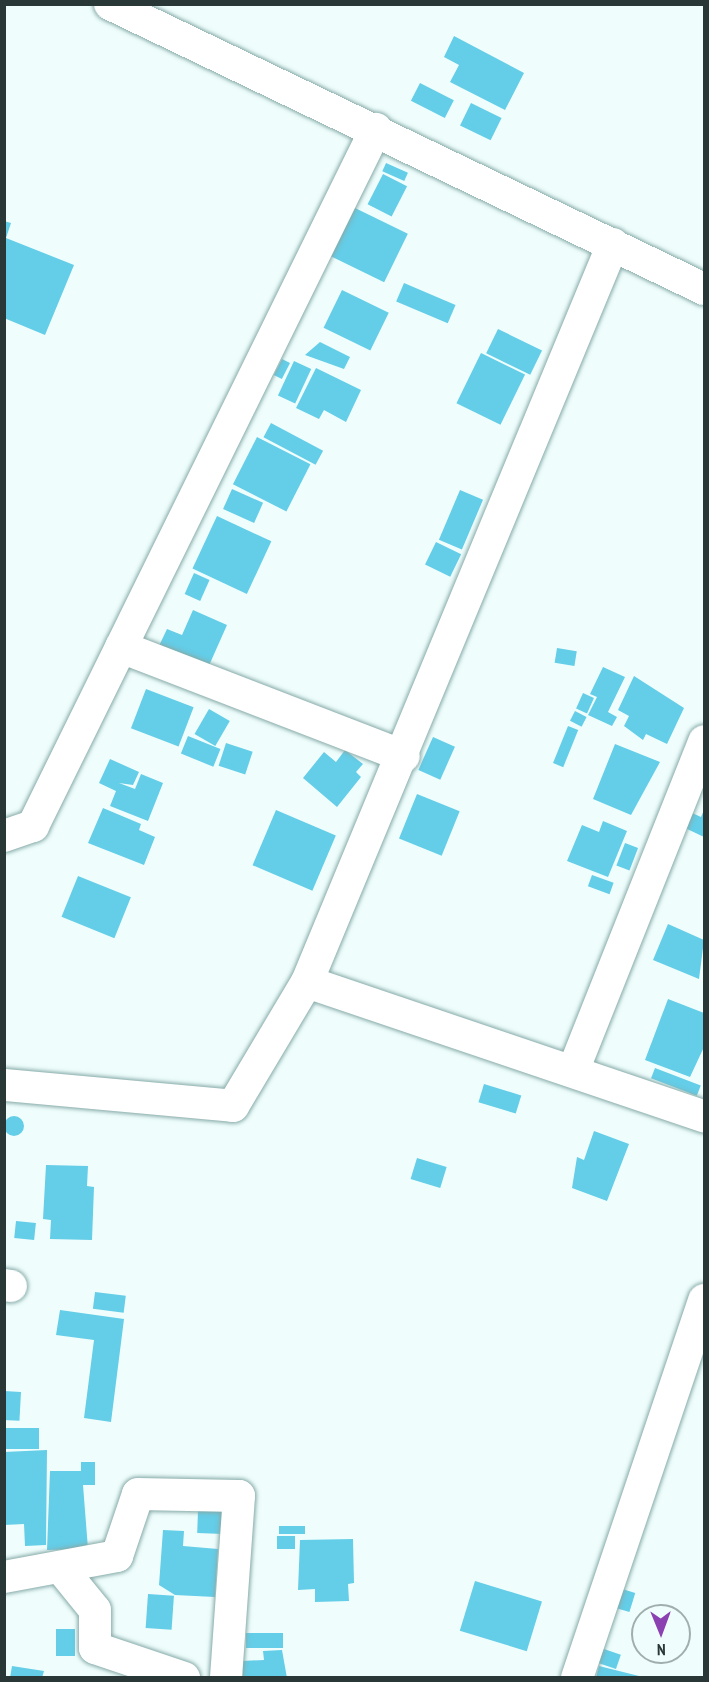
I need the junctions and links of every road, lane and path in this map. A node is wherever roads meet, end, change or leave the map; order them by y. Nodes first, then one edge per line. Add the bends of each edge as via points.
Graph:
1 (110, 4) edge
2 (376, 129) junction
3 (614, 244) junction
4 (705, 289) edge
5 (121, 647) junction
6 (705, 741) edge
7 (404, 756) junction
8 (4, 837) edge
9 (307, 982) junction
10 (573, 1071) junction
11 (4, 1085) edge
12 (705, 1116) edge
13 (705, 1300) edge
14 (60, 1567) junction
15 (4, 1577) edge
16 (184, 1677) edge
17 (226, 1677) edge
18 (577, 1677) edge

1 - 2 street
2 - 3 street
2 - 5 street
3 - 4 street
3 - 7 street
5 - 7 street
5 - 8 street via 33,826
6 - 10 street
7 - 9 street
9 - 10 street
9 - 11 street via 234,1106
10 - 12 street
13 - 18 street
14 - 15 street
14 - 16 street via 95,1610 95,1648
14 - 17 street via 117,1556 138,1494 239,1496

